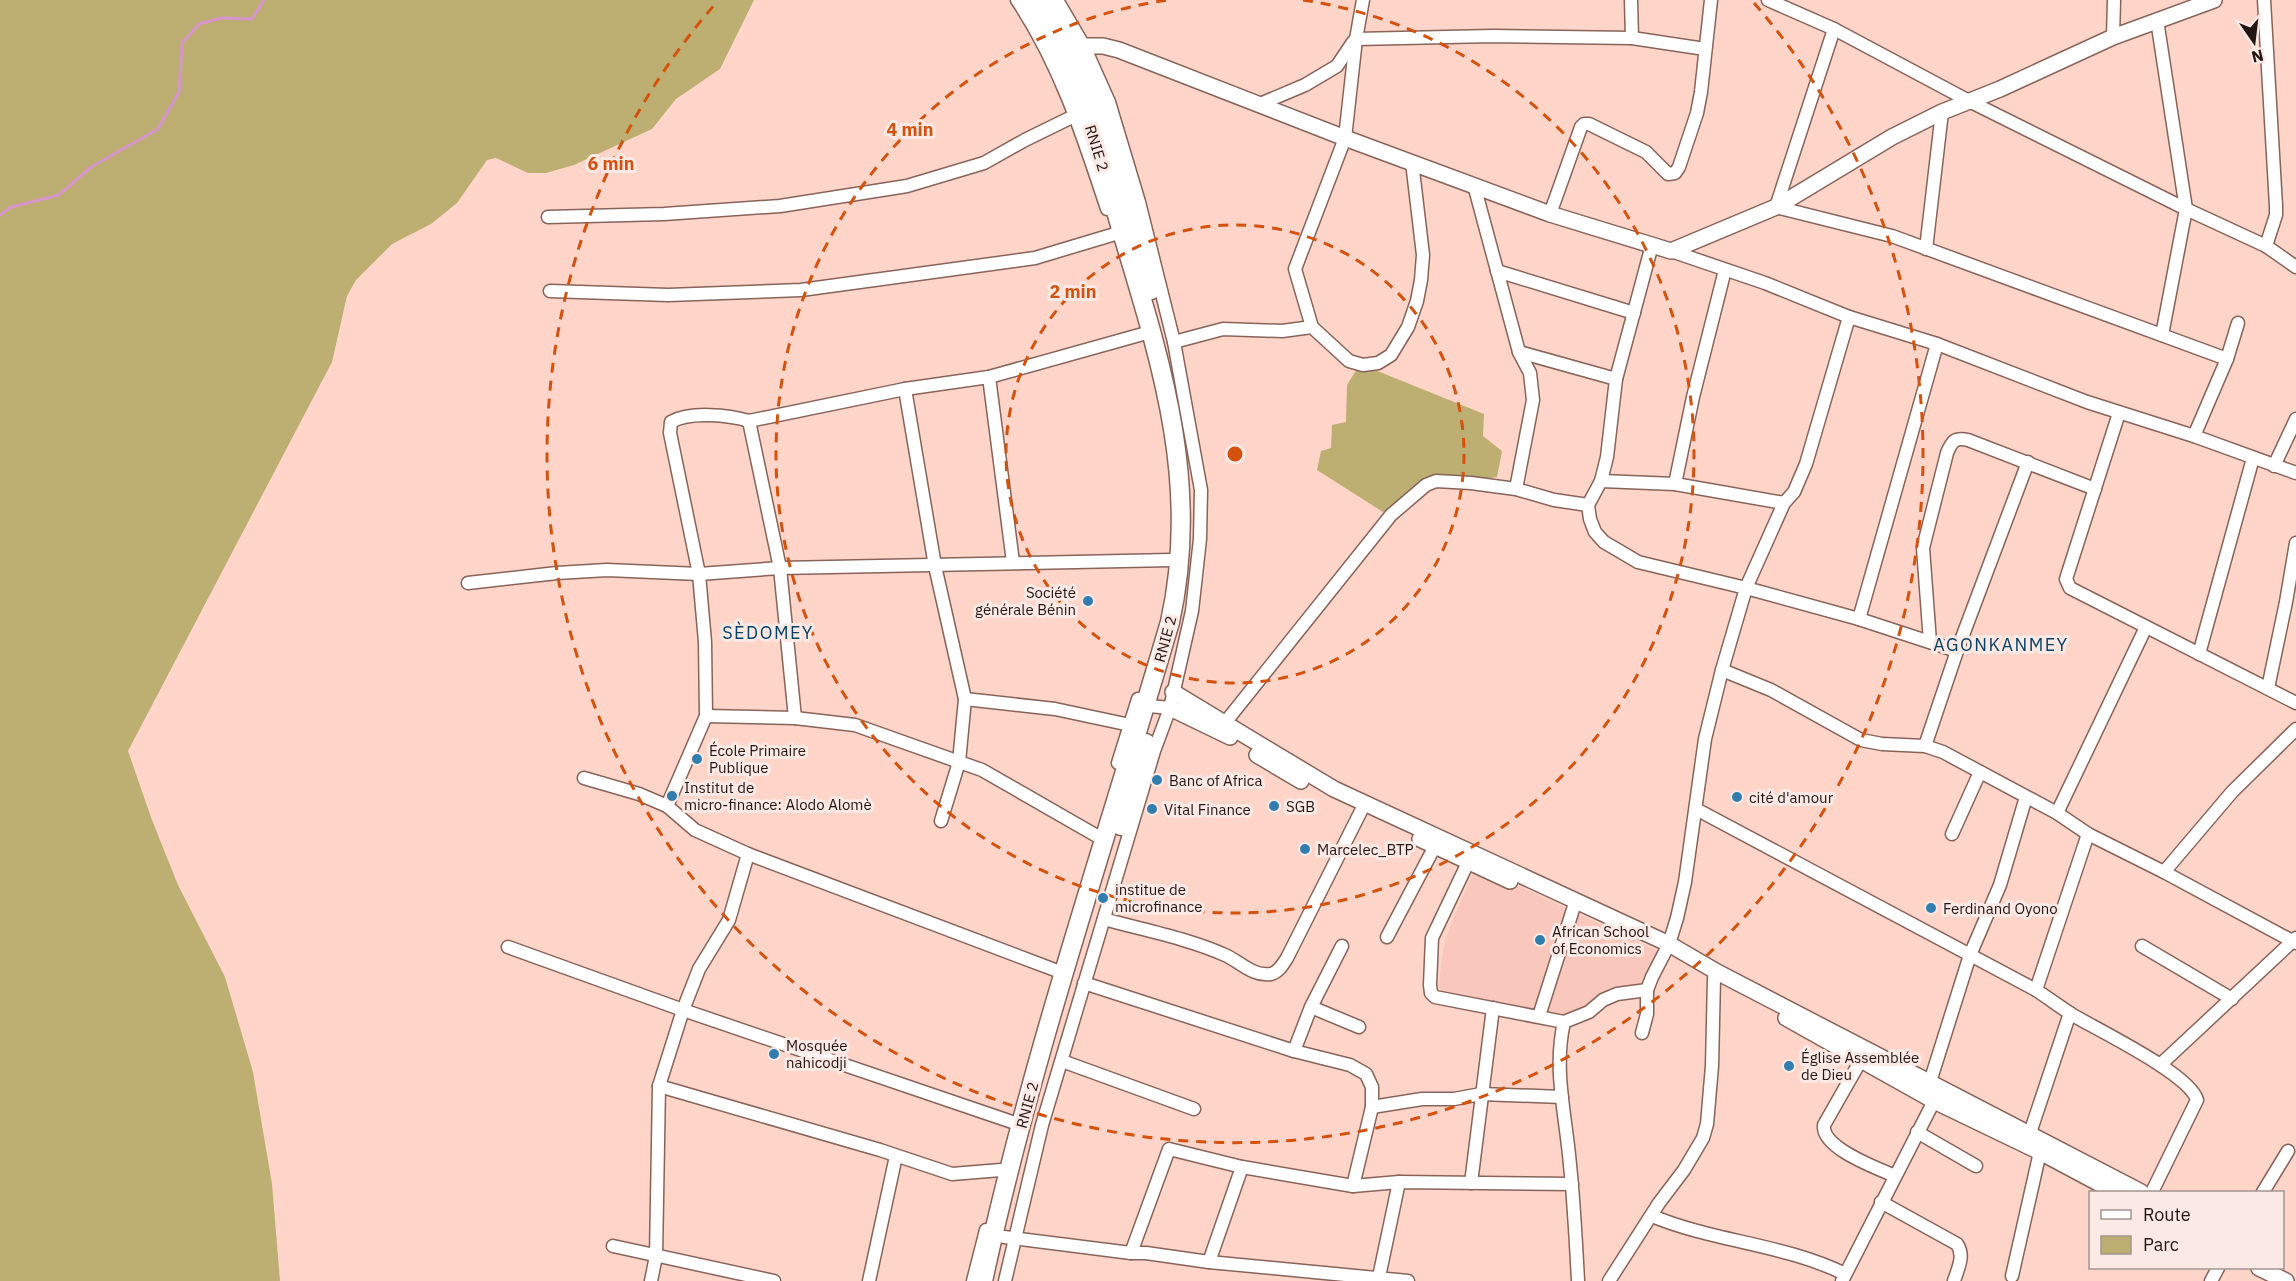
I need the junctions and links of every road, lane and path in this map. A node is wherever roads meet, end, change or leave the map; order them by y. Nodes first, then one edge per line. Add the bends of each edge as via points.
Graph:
1 (1017, 0) edge
2 (1029, 0) edge
3 (1043, 0) edge
4 (1057, 0) edge
5 (1363, 0) edge
6 (1631, 0) edge
7 (1711, 0) edge
8 (1768, 0) edge
9 (2114, 0) edge
10 (2214, 0) edge
11 (2264, 0) edge
12 (1790, 4) edge
13 (2157, 20) junction
14 (1834, 28) junction
15 (2113, 37) junction
16 (1632, 38) junction
17 (1356, 39) junction
18 (1705, 49) junction
19 (1073, 53) junction
20 (1971, 102) junction
21 (1260, 104) junction
22 (1942, 112) junction
23 (1076, 115) junction
24 (1345, 138) junction
25 (1412, 162) junction
26 (1474, 185) junction
27 (1776, 207) junction
28 (2186, 209) junction
29 (1550, 214) junction
30 (548, 217) dead end
31 (1115, 234) junction
32 (1652, 245) junction
33 (2266, 246) junction
34 (1926, 249) junction
35 (1671, 251) junction
36 (2296, 267) edge
37 (1725, 270) junction
38 (1497, 271) junction
39 (550, 291) dead end
40 (1634, 313) junction
41 (1850, 317) junction
42 (2238, 323) dead end
43 (1312, 327) junction
44 (1143, 334) junction
45 (2162, 335) junction
46 (1174, 342) junction
47 (1937, 344) junction
48 (1520, 352) junction
49 (2227, 359) junction
50 (989, 377) junction
51 (1616, 379) junction
52 (905, 389) junction
53 (2119, 413) junction
54 (2296, 419) edge
55 (749, 421) junction
56 (2194, 436) junction
57 (2253, 458) junction
58 (2028, 462) junction
59 (2274, 466) junction
60 (2296, 473) edge
61 (1601, 481) junction
62 (1676, 484) junction
63 (1516, 489) junction
64 (2094, 489) junction
65 (1784, 503) junction
66 (1588, 505) junction
67 (2296, 543) edge
68 (1171, 560) junction
69 (1013, 562) junction
70 (935, 566) junction
71 (780, 568) junction
72 (699, 574) junction
73 (468, 583) dead end
74 (1746, 588) junction
75 (2291, 604) edge
76 (1859, 620) junction
77 (2146, 627) junction
78 (1930, 642) junction
79 (1957, 651) junction
80 (2199, 654) junction
81 (1722, 670) junction
82 (2268, 688) junction
83 (1155, 698) junction
84 (965, 699) junction
85 (2296, 703) edge
86 (706, 716) junction
87 (795, 718) junction
88 (1224, 724) junction
89 (1130, 725) junction
90 (2296, 729) edge
91 (1925, 746) junction
92 (959, 762) junction
93 (1980, 772) junction
94 (584, 778) dead end
95 (2026, 797) junction
96 (667, 806) junction
97 (1696, 809) junction
98 (1361, 811) junction
99 (2057, 813) junction
100 (941, 821) dead end
101 (1952, 834) dead end
102 (2088, 834) junction
103 (1097, 836) junction
104 (1435, 846) junction
105 (748, 854) junction
106 (1470, 857) junction
107 (2164, 872) junction
108 (1575, 905) junction
109 (1104, 919) junction
110 (1387, 937) dead end
111 (2295, 940) edge
112 (1342, 946) dead end
113 (2142, 946) dead end
114 (508, 947) dead end
115 (1666, 949) junction
116 (1970, 955) junction
117 (1055, 970) junction
118 (1714, 978) junction
119 (1084, 983) junction
120 (1647, 990) junction
121 (2036, 990) junction
122 (2232, 999) junction
123 (1311, 1006) junction
124 (1493, 1008) junction
125 (683, 1010) junction
126 (2070, 1013) junction
127 (1788, 1014) junction
128 (1539, 1016) junction
129 (1564, 1022) junction
130 (1359, 1028) dead end
131 (1642, 1033) dead end
132 (1294, 1051) junction
133 (1861, 1060) junction
134 (1062, 1061) junction
135 (2160, 1065) junction
136 (1930, 1082) junction
137 (659, 1086) junction
138 (1481, 1094) junction
139 (1562, 1098) junction
140 (1934, 1101) junction
141 (1372, 1107) junction
142 (1194, 1109) dead end
143 (1017, 1124) junction
144 (1917, 1132) junction
145 (2029, 1136) junction
146 (2288, 1151) dead end
147 (2040, 1152) junction
148 (896, 1156) junction
149 (1976, 1166) dead end
150 (1242, 1167) junction
151 (1001, 1170) junction
152 (1895, 1176) junction
153 (1399, 1182) junction
154 (1471, 1183) junction
155 (1572, 1184) junction
156 (1353, 1186) junction
157 (2113, 1191) edge
158 (2139, 1191) edge
159 (2152, 1191) edge
160 (2264, 1191) edge
161 (1881, 1202) junction
162 (1652, 1216) junction
163 (1009, 1239) junction
164 (613, 1246) dead end
165 (1131, 1253) junction
166 (656, 1256) junction
167 (1209, 1262) junction
168 (2263, 1273) edge
169 (2012, 1276) dead end
170 (1379, 1277) junction
171 (1844, 1277) edge
172 (651, 1281) edge
173 (774, 1281) edge
174 (869, 1281) edge
175 (973, 1281) edge
176 (983, 1281) edge
177 (994, 1281) edge
178 (1005, 1281) edge
179 (1408, 1281) edge
180 (1578, 1281) edge
181 (1609, 1281) edge
182 (1954, 1281) edge
183 (2286, 1281) edge

1 - 23 street via 1056,67
2 - 19 highway, RNIE 2 / RNIE 2
3 - 19 highway, RNIE 2 / RNIE 2
4 - 19 street
5 - 17 street
6 - 16 street
7 - 18 street
8 - 12 street
9 - 15 street
10 - 13 main road
11 - 33 street via 2276,215
12 - 14 street
13 - 15 main road
13 - 28 street
14 - 20 street
14 - 27 street
15 - 20 main road
16 - 17 street
16 - 18 street
17 - 21 street via 1337,66
17 - 24 street
18 - 29 street via 1697,113 1675,173 1668,174 1646,152 1584,124
19 - 21 main road via 1103,46
19 - 46 street via 1109,102
19 - 83 highway, RNIE 2 / RNIE 2 via 1097,108 1144,259 1191,487 1185,602
20 - 22 main road
20 - 28 street
21 - 24 main road
22 - 27 main road via 1892,137
22 - 34 street
23 - 30 street via 984,163 908,186 780,206
23 - 31 street
24 - 25 main road
24 - 43 street via 1295,269
25 - 26 main road
25 - 43 street via 1423,255 1421,280 1408,327 1391,355 1378,363 1363,365 1349,361
26 - 29 main road
26 - 38 street
27 - 34 street via 1892,236
27 - 35 main road
28 - 33 street
28 - 45 street
29 - 32 main road
31 - 39 street via 1035,258 801,290 668,295
31 - 44 street
32 - 35 main road
32 - 40 street
33 - 36 street
34 - 45 street
35 - 37 street
37 - 41 street
37 - 62 street
38 - 40 street
38 - 48 street
40 - 51 street
41 - 47 street
41 - 65 street via 1806,464 1794,492
42 - 49 street
43 - 46 street via 1282,331 1223,329
44 - 50 street
44 - 68 street via 1166,425 1172,485
45 - 49 street
46 - 83 street via 1201,490 1200,539 1192,611
47 - 53 street
47 - 76 street
48 - 51 street
48 - 63 street via 1530,373 1533,400
49 - 56 street
50 - 52 street
50 - 69 street
51 - 61 street
52 - 55 street
52 - 70 street
53 - 56 street
53 - 64 street
54 - 59 street
55 - 71 street
55 - 72 street via 732,416 681,416 671,422
56 - 57 street
57 - 59 street
57 - 80 street
58 - 64 street
58 - 78 street via 1959,438 1950,446 1923,548
58 - 79 street
59 - 60 street
61 - 62 street
61 - 66 street
62 - 65 street
63 - 66 street
63 - 88 street via 1436,482 1410,497 1390,515
64 - 77 street via 2067,585
65 - 74 street
66 - 74 street via 1595,531 1604,542 1638,562
67 - 75 street
68 - 69 street
68 - 83 street
69 - 70 street
70 - 71 street
70 - 84 street
71 - 72 street
71 - 87 street
72 - 73 street via 608,570
72 - 86 street
74 - 76 street
74 - 81 street
75 - 82 street
76 - 78 street
77 - 80 street
77 - 99 street
78 - 79 street
79 - 91 street
80 - 82 street
81 - 91 street via 1771,690 1861,740
81 - 97 street via 1698,776
82 - 85 street
83 - 88 main road
83 - 89 street
83 - 98 main road
83 - 109 street via 1154,751
83 - 143 highway, RNIE 2 / RNIE 2 via 1089,889
83 - 163 highway, RNIE 2 / RNIE 2 via 1032,1125
84 - 89 street via 1055,709
84 - 92 street
86 - 87 street
86 - 96 street
87 - 92 street via 855,725
88 - 106 main road via 1334,789
89 - 103 street
90 - 107 street via 2232,792
91 - 93 street
92 - 100 street
92 - 103 street via 982,770
93 - 95 street
93 - 101 street
94 - 96 street
95 - 99 street
95 - 116 street via 2000,885
96 - 105 street via 695,830
97 - 115 street via 1685,882
97 - 116 street
98 - 104 main road
98 - 109 street via 1287,958 1272,974 1245,968 1212,949
99 - 102 street
102 - 107 street
102 - 121 street
103 - 117 street
104 - 106 main road
104 - 110 street
105 - 117 street
105 - 125 street via 729,920 699,969
106 - 108 main road
106 - 124 street via 1432,938 1431,993 1440,999
107 - 111 street
108 - 115 main road
108 - 128 street
109 - 119 street
111 - 122 street
112 - 123 street
113 - 122 street
114 - 125 street
115 - 118 main road
115 - 120 street
115 - 127 main road via 1717,972
116 - 121 street
116 - 136 street
117 - 143 street
118 - 127 main road
118 - 162 street via 1712,1066 1705,1131
119 - 132 street
119 - 134 street
120 - 129 street via 1617,994 1581,1017
120 - 131 street
121 - 126 street
122 - 135 street
123 - 130 street
123 - 132 street
124 - 128 street
124 - 138 street
125 - 137 street
125 - 143 street
126 - 135 street
126 - 145 street
127 - 133 main road
127 - 136 main road
128 - 129 street
129 - 139 street via 1558,1070
132 - 141 street via 1350,1065 1366,1074 1372,1087
133 - 140 main road
133 - 152 street via 1824,1125 1824,1135 1848,1154
134 - 142 street
134 - 163 street
135 - 159 street via 2190,1087 2197,1100
136 - 140 street
136 - 145 main road
137 - 148 street
137 - 166 street
138 - 139 street
138 - 141 street
138 - 154 street
139 - 155 street
140 - 144 street
140 - 147 main road
141 - 156 street
143 - 151 street
143 - 176 highway, RNIE 2 / RNIE 2
144 - 149 street
144 - 152 street
145 - 158 main road
146 - 160 street
147 - 157 main road
147 - 169 street
148 - 151 street via 952,1174
148 - 174 street
150 - 156 street
150 - 165 street via 1169,1149
150 - 167 street
151 - 175 street
152 - 161 street
153 - 154 street
153 - 156 street
153 - 170 street
154 - 155 street
155 - 180 street
161 - 171 street
161 - 182 street via 1957,1244 1961,1260
162 - 171 street via 1707,1235 1807,1257
162 - 181 street
163 - 165 street
163 - 177 highway, RNIE 2 / RNIE 2
163 - 178 street
164 - 166 street
165 - 167 street
166 - 172 street
166 - 173 street
167 - 170 street
168 - 183 main road
170 - 179 street

